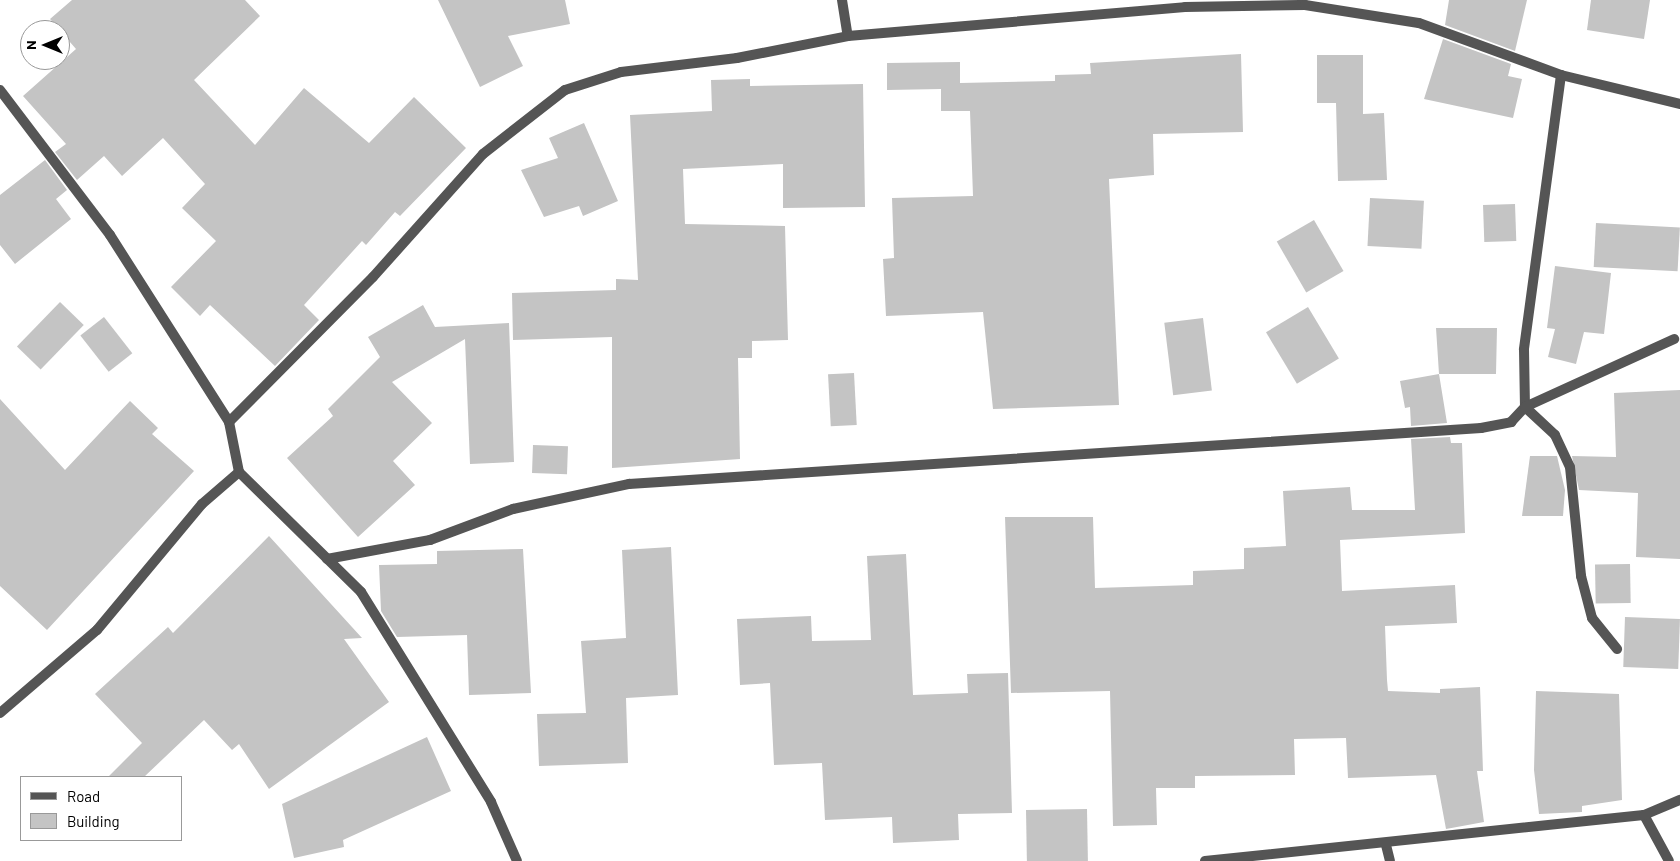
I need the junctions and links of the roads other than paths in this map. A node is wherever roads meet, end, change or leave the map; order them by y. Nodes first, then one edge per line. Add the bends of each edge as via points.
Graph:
1 (842, 0) edge
2 (848, 36) junction
3 (1561, 74) junction
4 (0, 90) edge
5 (1680, 104) edge
6 (1674, 339) dead end
7 (1525, 407) junction
8 (229, 422) junction
9 (239, 472) junction
10 (327, 559) junction
11 (1616, 649) dead end
12 (0, 713) edge
13 (1680, 800) edge
14 (1644, 815) junction
15 (1386, 845) junction
16 (517, 861) edge
17 (1205, 861) edge
18 (1390, 861) edge
19 (1669, 861) edge

1 - 2 street
2 - 3 street via 1185,7 1305,5 1419,23
2 - 8 street via 737,58 621,72 565,90 483,154 373,277
3 - 5 street
3 - 7 street via 1524,350
4 - 8 street via 110,235
6 - 7 street
7 - 10 street via 1511,422 1481,428 629,484 513,509 430,540
7 - 11 street via 1555,436 1570,467 1592,618
8 - 9 street
9 - 10 street
9 - 12 street via 202,504 97,630
10 - 16 street via 361,592 491,802
13 - 14 street
14 - 15 street
14 - 19 street
15 - 17 street
15 - 18 street

